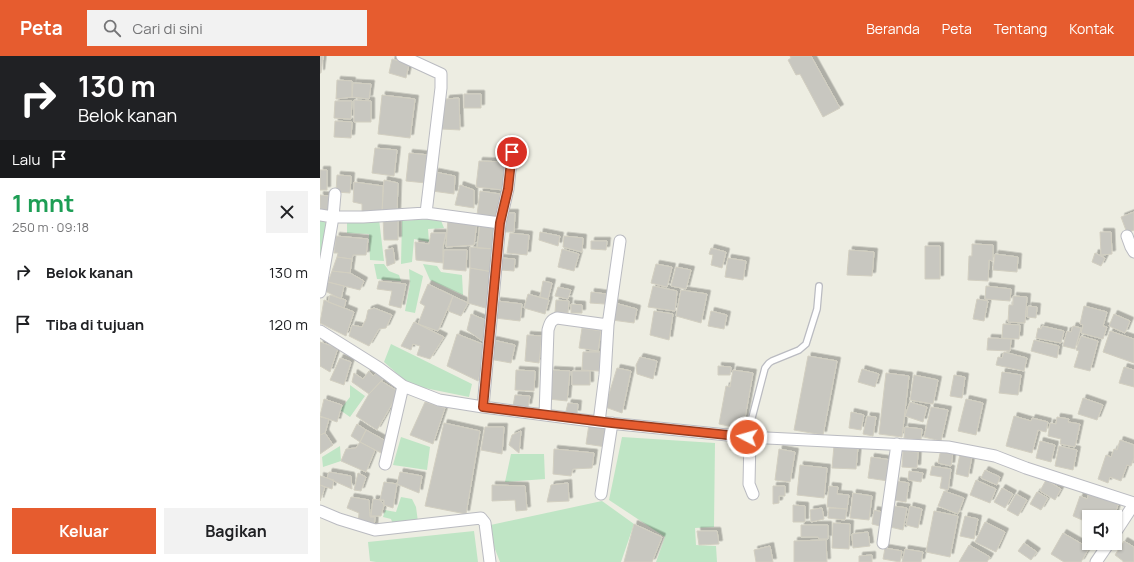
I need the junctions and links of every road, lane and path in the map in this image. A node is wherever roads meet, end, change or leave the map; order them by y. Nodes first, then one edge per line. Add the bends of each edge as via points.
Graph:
1 (402, 56) edge
2 (512, 152) dead end
3 (335, 194) dead end
4 (426, 213) junction
5 (320, 215) edge
6 (333, 217) junction
7 (500, 223) junction
8 (1127, 236) dead end
9 (620, 241) dead end
10 (1134, 252) edge
11 (819, 286) dead end
12 (320, 292) edge
13 (608, 325) junction
14 (320, 331) edge
15 (403, 386) junction
16 (483, 407) junction
17 (545, 415) junction
18 (600, 422) junction
19 (612, 423) junction
20 (749, 437) junction
21 (897, 444) junction
22 (385, 464) dead end
23 (600, 494) dead end
24 (753, 494) dead end
25 (1134, 504) edge
26 (320, 511) edge
27 (1122, 522) edge
28 (883, 543) dead end
29 (1104, 550) edge
30 (490, 562) edge
31 (1096, 562) edge

1 - 4 street via 441,74
2 - 7 street via 508,189
3 - 6 street
4 - 6 street
4 - 7 street
5 - 6 street
6 - 12 street
7 - 16 street
8 - 10 street
9 - 13 street
11 - 20 lane via 817,309 806,344 799,350 772,361 765,368
13 - 17 street via 557,318 550,323
13 - 18 street
14 - 15 street
15 - 16 street via 439,400
15 - 22 street
16 - 17 street
17 - 18 street
18 - 19 street
19 - 20 street
19 - 23 street
20 - 21 street
20 - 24 street via 749,484
21 - 25 street via 948,447 995,456
21 - 28 street
25 - 27 street
26 - 30 street via 375,530 481,518 485,523
29 - 31 street

